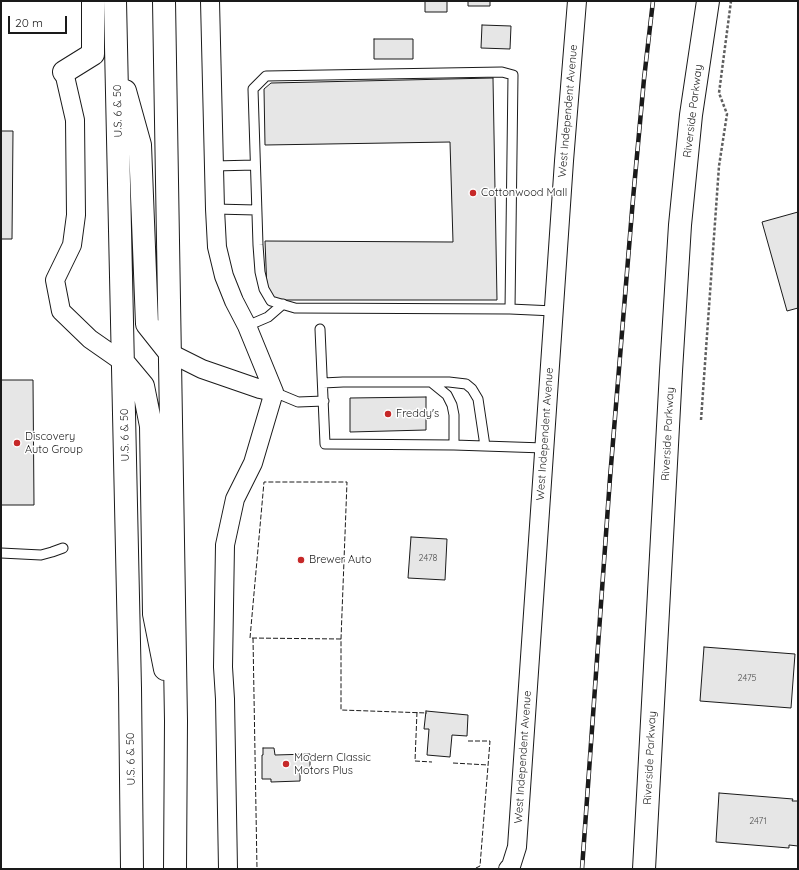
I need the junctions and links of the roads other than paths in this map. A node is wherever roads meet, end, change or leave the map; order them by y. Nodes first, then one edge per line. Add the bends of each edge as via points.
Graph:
1 (92, 1) edge
2 (115, 1) edge
3 (164, 1) edge
4 (210, 1) edge
5 (577, 1) edge
6 (708, 1) edge
7 (116, 60) junction
8 (64, 72) joint
9 (255, 165) junction
10 (214, 166) junction
11 (215, 209) junction
12 (256, 210) junction
13 (283, 304) junction
14 (510, 309) junction
15 (554, 311) junction
16 (247, 326) junction
17 (320, 329) dead end
18 (170, 353) junction
19 (123, 362) junction
20 (431, 382) junction
21 (323, 383) junction
22 (274, 392) junction
23 (324, 401) junction
24 (454, 445) junction
25 (486, 446) junction
26 (544, 448) junction
27 (63, 548) dead end
28 (1, 553) edge
29 (176, 722) junction
30 (509, 868) edge
31 (132, 869) edge
32 (175, 869) edge
33 (228, 869) edge
34 (644, 869) edge

1 - 8 main road via 93,54
2 - 7 main road, U.S. 6 & 50
3 - 18 main road
4 - 10 street
5 - 15 street, West Independent Avenue
6 - 34 main road, Riverside Parkway via 691,115 680,225
7 - 18 main road via 140,145 147,324
7 - 19 main road, U.S. 6 & 50
8 - 19 street via 76,120 76,215 72,245 55,280 61,310 90,339
9 - 10 lane
9 - 12 lane
9 - 14 lane via 253,89 266,76 502,72 513,75
10 - 11 street
11 - 12 lane
11 - 16 street via 217,247 224,276
12 - 13 lane via 260,272 264,289 271,300
13 - 14 lane via 296,308
13 - 16 lane via 268,317
14 - 15 lane
15 - 26 street, West Independent Avenue
16 - 22 street
17 - 21 lane
18 - 22 street via 202,369
18 - 29 main road
19 - 29 main road via 143,386 151,426 154,614
19 - 31 main road, U.S. 6 & 50
20 - 21 lane
20 - 24 lane via 447,395 452,405
20 - 25 lane via 466,384 472,389 478,399
21 - 23 lane
22 - 23 lane via 298,402
22 - 33 street via 252,463 235,499 225,545 224,667
23 - 24 lane via 325,444
24 - 25 lane
25 - 26 lane
26 - 30 street, West Independent Avenue via 517,847
27 - 28 lane via 41,555
29 - 32 main road

